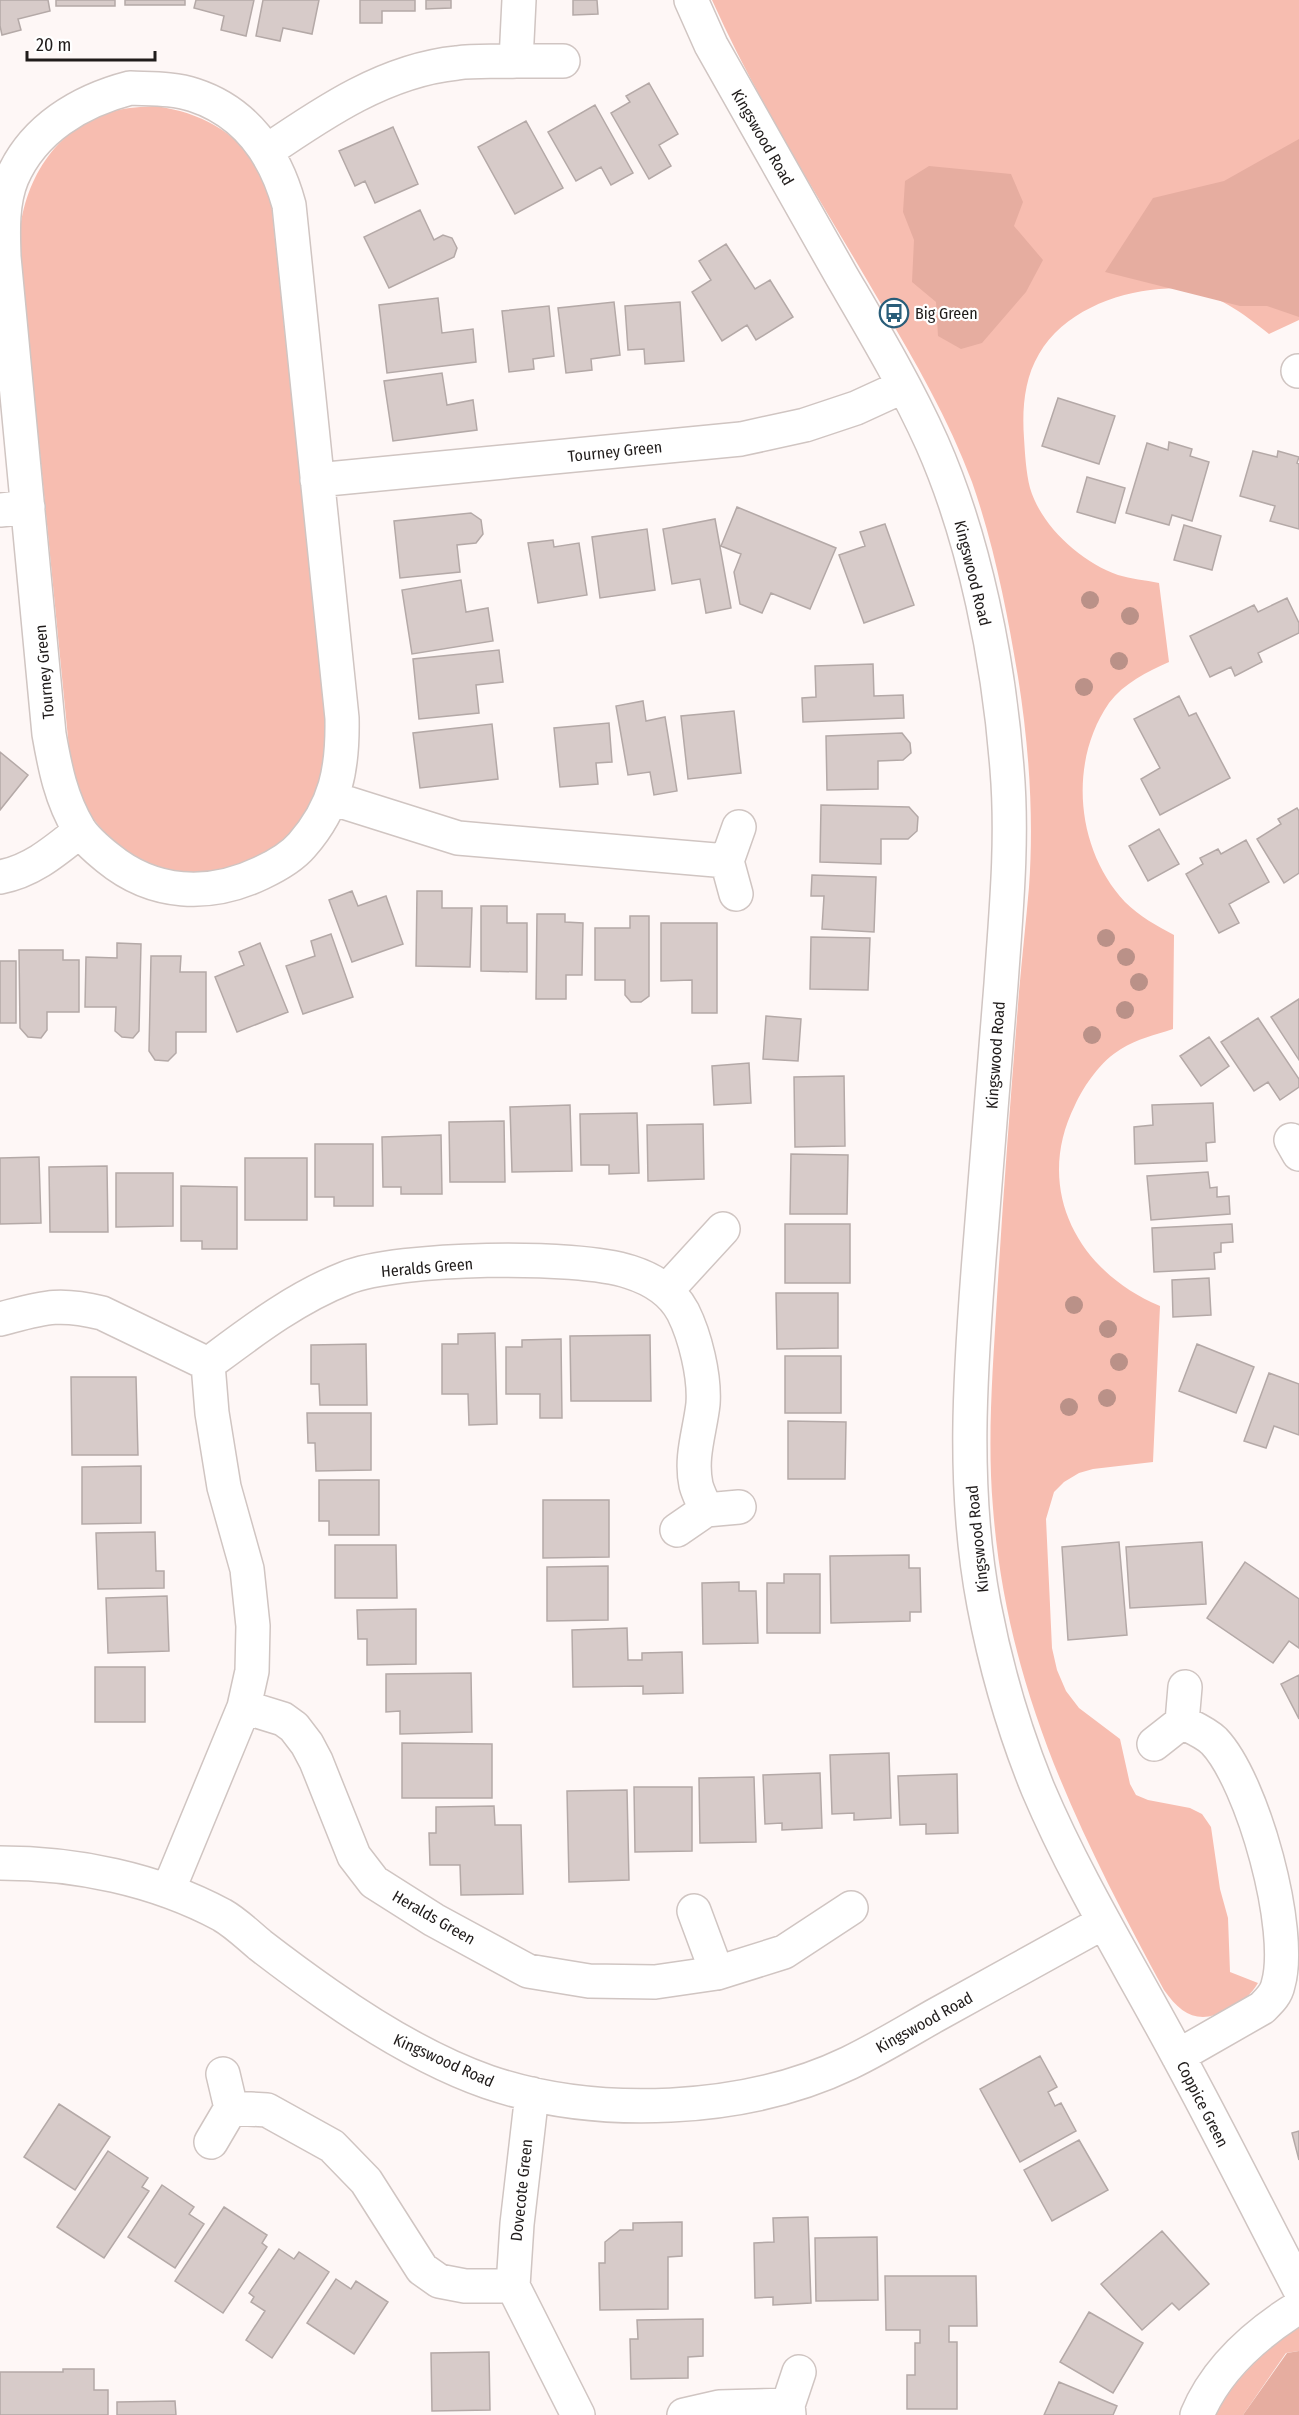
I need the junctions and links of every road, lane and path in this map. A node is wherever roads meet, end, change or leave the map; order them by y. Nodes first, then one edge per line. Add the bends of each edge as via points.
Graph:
1 (519, 0) edge
2 (691, 0) edge
3 (516, 61) junction
4 (563, 61) dead end
5 (267, 151) junction
6 (6, 176) edge
7 (904, 386) junction
8 (317, 480) junction
9 (14, 509) edge
10 (331, 798) junction
11 (739, 827) dead end
12 (80, 831) junction
13 (727, 861) junction
14 (0, 877) edge
15 (736, 894) dead end
16 (723, 1229) dead end
17 (667, 1290) junction
18 (0, 1319) edge
19 (208, 1364) junction
20 (739, 1507) dead end
21 (706, 1510) junction
22 (677, 1530) dead end
23 (1185, 1687) dead end
24 (244, 1707) junction
25 (1182, 1722) junction
26 (1154, 1744) dead end
27 (0, 1863) edge
28 (168, 1891) junction
29 (851, 1908) dead end
30 (694, 1911) dead end
31 (1104, 1922) junction
32 (717, 1973) junction
33 (1178, 2056) junction
34 (223, 2074) dead end
35 (532, 2094) junction
36 (231, 2108) junction
37 (211, 2142) dead end
38 (513, 2286) junction
39 (1299, 2288) edge
40 (1299, 2307) edge
41 (799, 2372) dead end
42 (789, 2410) edge
43 (578, 2415) edge
44 (684, 2415) edge
45 (1197, 2415) edge

1 - 3 street
2 - 7 street, Kingswood Road via 711,45
3 - 4 street
3 - 5 street via 456,63 419,70 374,87 315,118
5 - 6 street, Tourney Green via 226,110 193,95 130,88 101,95 72,110
5 - 8 street, Tourney Green via 281,177 289,205
6 - 9 street, Tourney Green via 4,257
7 - 8 street, Tourney Green via 805,425 741,439
7 - 31 street, Kingswood Road via 933,445 971,556 988,633 1008,772 1004,942 971,1388 969,1442 975,1544 983,1602 1016,1728 1068,1855
8 - 10 street, Tourney Green via 342,718 340,773
9 - 12 street, Tourney Green via 56,772
10 - 12 street, Tourney Green via 301,846 278,865 220,888 192,891 166,888 141,879 99,852
10 - 13 street via 458,838
11 - 13 street
12 - 14 street via 38,864
13 - 15 street
16 - 17 street
17 - 19 street, Heralds Green via 629,1272 590,1265 536,1261 390,1268 348,1277 302,1298
17 - 21 street via 682,1310 699,1360 703,1402 694,1456 696,1485
18 - 19 street via 38,1308 85,1309 102,1313
19 - 24 street via 224,1487 247,1569 253,1626 252,1671
20 - 21 street
21 - 22 street
23 - 25 street
24 - 28 street
24 - 32 street, Heralds Green via 294,1726 316,1761 354,1856 374,1882 434,1920 528,1971 600,1981 655,1982
25 - 26 street
25 - 33 street via 1213,1740 1235,1773 1255,1820 1275,1896 1282,1943 1278,1987 1272,1998
27 - 28 street, Kingswood Road via 41,1863 116,1876
28 - 35 street, Kingswood Road via 224,1916 377,2029 487,2082
29 - 32 street, Heralds Green via 784,1952
30 - 32 street
31 - 33 street, Coppice Green
31 - 35 street, Kingswood Road via 848,2064 770,2091 692,2104 644,2105
33 - 39 street, Coppice Green
34 - 36 street
35 - 38 street, Dovecote Green
36 - 37 street
36 - 38 street via 267,2110 332,2146 366,2181 422,2269 439,2281 465,2286
38 - 43 street
40 - 45 street via 1260,2333 1205,2394
41 - 42 street
42 - 44 street via 719,2407

